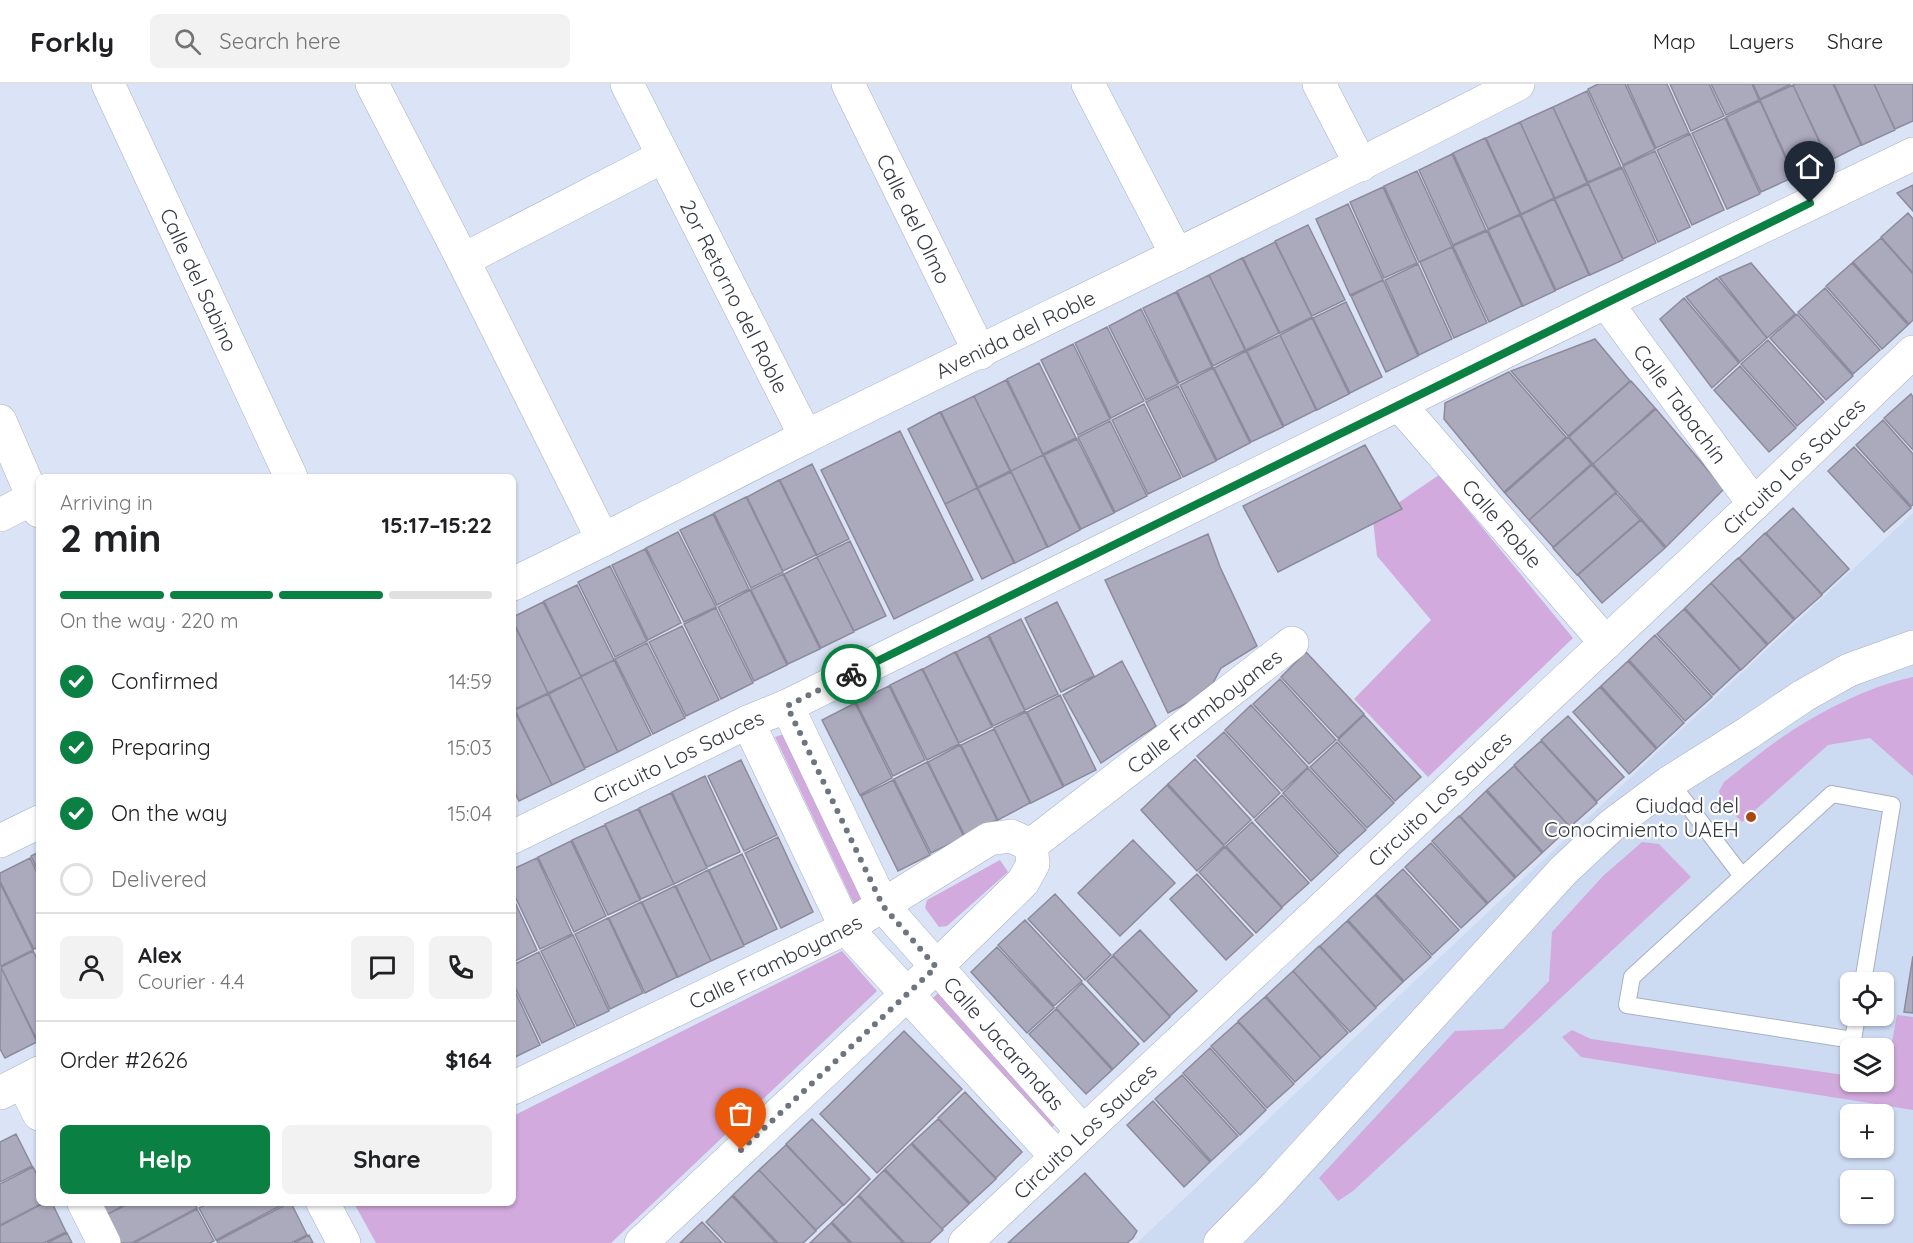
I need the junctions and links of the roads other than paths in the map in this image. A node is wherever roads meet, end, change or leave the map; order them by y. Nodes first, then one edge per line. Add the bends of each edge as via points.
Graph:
1 (108, 84) edge
2 (372, 84) edge
3 (627, 84) edge
4 (848, 84) edge
5 (1088, 84) edge
6 (1319, 84) edge
7 (1518, 84) edge
8 (1913, 154) edge
9 (662, 157) junction
10 (1361, 165) junction
11 (1177, 255) junction
12 (463, 260) junction
13 (1606, 302) junction
14 (1913, 352) edge
15 (980, 353) junction
16 (1399, 404) junction
17 (2, 425) edge
18 (806, 437) junction
19 (290, 474) edge
20 (1755, 504) junction
21 (36, 505) edge
22 (0, 515) edge
23 (603, 540) junction
24 (516, 583) edge
25 (1292, 643) dead end
26 (1606, 643) junction
27 (1913, 647) edge
28 (787, 706) junction
29 (748, 723) junction
30 (1670, 782) junction
31 (36, 823) edge
32 (516, 836) edge
33 (0, 841) edge
34 (1031, 845) junction
35 (1742, 876) junction
36 (883, 906) junction
37 (846, 928) junction
38 (936, 967) junction
39 (1865, 972) edge
40 (906, 994) junction
41 (1855, 1026) edge
42 (20, 1083) edge
43 (516, 1087) edge
44 (36, 1109) edge
45 (1082, 1131) junction
46 (1056, 1156) junction
47 (86, 1206) edge
48 (325, 1206) edge
49 (104, 1243) edge
50 (344, 1243) edge
51 (641, 1243) edge
52 (964, 1243) edge
53 (1220, 1243) edge

1 - 19 street, Calle del Sabino
2 - 12 street
3 - 9 street, 2or Retorno del Roble
4 - 15 street, Calle del Olmo
5 - 11 street
6 - 10 street
7 - 10 street, Avenida del Roble
8 - 13 street, Circuito Los Sauces
9 - 12 street
9 - 18 street, 2or Retorno del Roble
10 - 11 street, Avenida del Roble
11 - 15 street, Avenida del Roble
12 - 23 street
13 - 16 street, Circuito Los Sauces
13 - 20 street, Calle Tabachín
14 - 20 street, Circuito Los Sauces
15 - 18 street, Avenida del Roble
16 - 26 street, Calle Roble
16 - 28 street, Circuito Los Sauces
17 - 21 street
18 - 23 street, Avenida del Roble
20 - 26 street, Circuito Los Sauces
21 - 22 street
23 - 24 street, Avenida del Roble
25 - 34 street, Calle Framboyanes
26 - 45 street, Circuito Los Sauces
27 - 30 street via 1849,670
28 - 29 street, Circuito Los Sauces
28 - 36 street, Calle Jacarandas
29 - 32 street, Circuito Los Sauces
29 - 37 street, Calle Jacarandas
30 - 35 lane
30 - 53 street via 1611,826 1563,872
31 - 33 street
34 - 36 street, Calle Framboyanes via 1011,836 989,839
34 - 38 street via 1033,864 1023,882
35 - 39 lane via 1832,794 1892,805
35 - 41 lane via 1632,977 1627,1005 1853,1040
36 - 37 street, Calle Framboyanes
36 - 38 street, Calle Jacarandas
37 - 40 street, Calle Jacarandas
37 - 43 street, Calle Framboyanes
38 - 40 street
38 - 45 street, Calle Jacarandas
40 - 46 street, Calle Jacarandas
40 - 51 street
42 - 44 street
45 - 46 street, Circuito Los Sauces
46 - 52 street, Circuito Los Sauces
47 - 49 street
48 - 50 street

